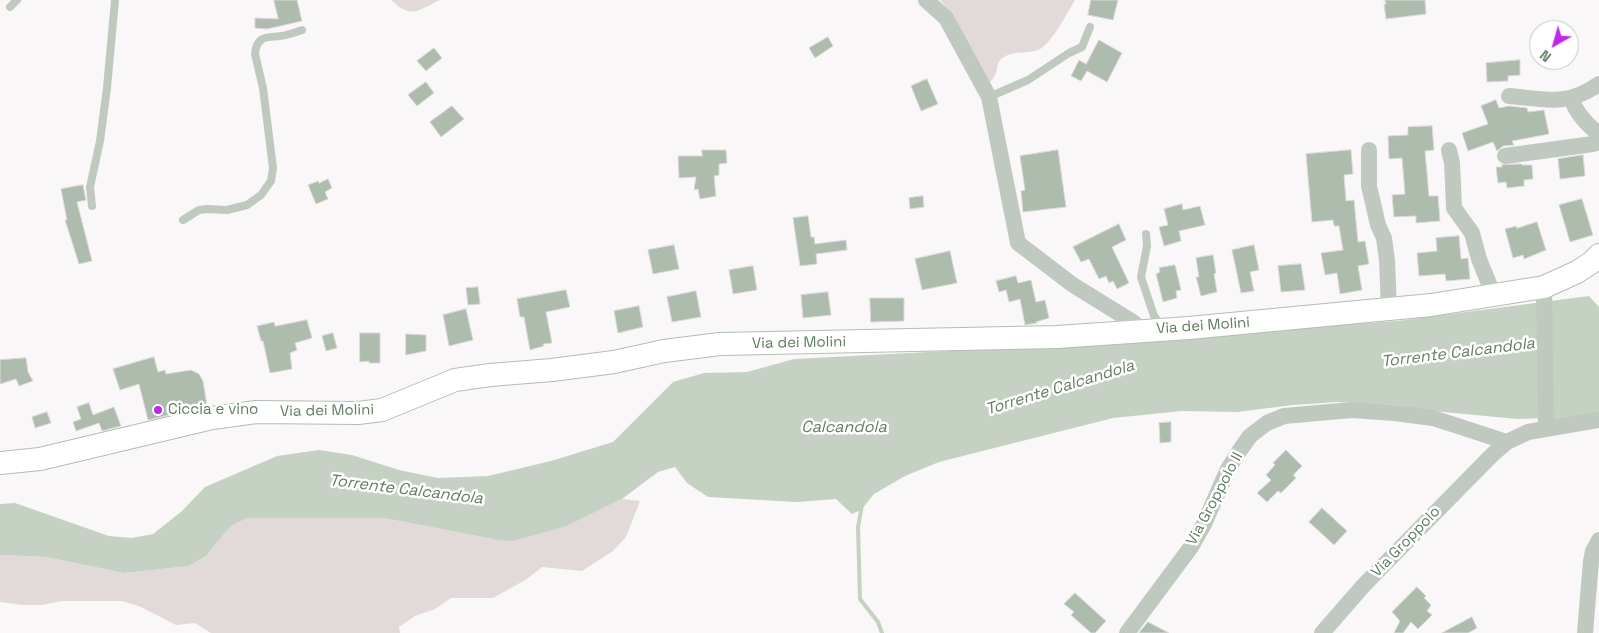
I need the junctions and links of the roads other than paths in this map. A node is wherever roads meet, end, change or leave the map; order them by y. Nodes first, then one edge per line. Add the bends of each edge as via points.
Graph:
1 (17, 0) edge
2 (115, 0) edge
3 (926, 0) edge
4 (10, 7) dead end
5 (1090, 27) dead end
6 (302, 30) dead end
7 (1599, 84) edge
8 (1509, 96) dead end
9 (989, 97) junction
10 (1571, 98) junction
11 (1599, 134) edge
12 (1599, 142) edge
13 (1369, 150) dead end
14 (1449, 150) dead end
15 (1506, 156) dead end
16 (92, 206) dead end
17 (183, 220) dead end
18 (1146, 234) dead end
19 (1599, 255) edge
20 (1544, 293) junction
21 (1494, 296) junction
22 (1388, 309) junction
23 (1153, 330) junction
24 (1599, 420) edge
25 (1546, 425) junction
26 (1507, 442) junction
27 (0, 463) edge
28 (1599, 540) edge
29 (1127, 633) edge
30 (1322, 633) edge
31 (1585, 633) edge

1 - 4 lane
2 - 16 lane via 100,141 90,187
3 - 9 street via 946,18
5 - 9 lane via 1082,47 1028,80
6 - 17 lane via 284,36 268,36 256,49 272,168 269,185 262,195 247,205 227,210 199,210
7 - 10 street
8 - 10 street via 1549,101
9 - 23 street via 1018,243 1073,285 1133,322
10 - 11 street via 1574,108
12 - 15 street
13 - 22 street via 1369,186 1387,260
14 - 21 street via 1454,208 1472,233
18 - 23 lane via 1141,277 1154,316
19 - 20 street, Via dei Molini via 1591,264
20 - 21 street, Via dei Molini
20 - 25 street
21 - 22 street, Via dei Molini
22 - 23 street, Via dei Molini
23 - 27 street, Via dei Molini via 1047,338 720,344 614,362 455,380 382,410 358,413 256,412 212,418 40,459
24 - 25 street, Via Groppolo
25 - 26 street, Via Groppolo
26 - 29 street, Via Groppolo II via 1433,418 1394,413 1352,410 1284,416 1267,423 1250,436 1240,450 1190,547
26 - 30 street, Via Groppolo via 1364,585
28 - 31 street via 1591,561

